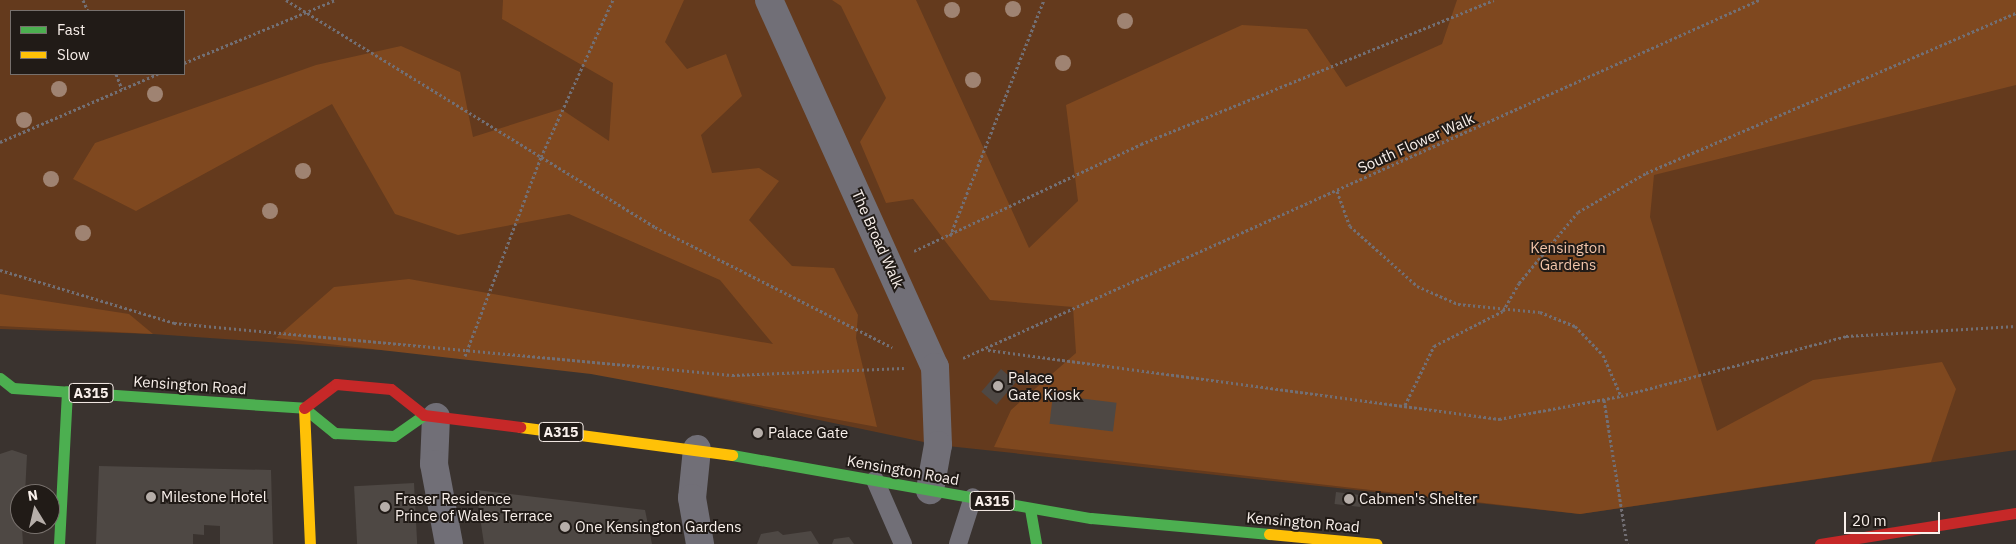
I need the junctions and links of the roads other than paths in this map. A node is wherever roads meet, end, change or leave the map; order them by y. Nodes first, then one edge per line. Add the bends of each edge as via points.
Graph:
1 (769, 0) edge
2 (0, 378) edge
3 (13, 388) junction
4 (68, 391) junction
5 (0, 399) edge
6 (304, 408) junction
7 (430, 416) junction
8 (697, 449) junction
9 (875, 480) junction
10 (930, 490) junction
11 (973, 497) junction
12 (1030, 509) junction
13 (2016, 513) edge
14 (1896, 538) edge
15 (59, 544) edge
16 (310, 544) edge
17 (449, 544) edge
18 (700, 544) edge
19 (902, 544) edge
20 (958, 544) edge
21 (1036, 544) edge
22 (1377, 544) edge
23 (1820, 544) edge

1 - 10 street, The Broad Walk via 935,367 938,445
2 - 3 main road
3 - 4 main road, Kensington Road / A315
3 - 5 main road
4 - 6 main road, Kensington Road / A315
4 - 15 main road
6 - 7 main road via 335,433 359,435 394,436
6 - 7 main road via 336,384 391,389
6 - 16 main road
7 - 8 main road, Kensington Road / A315
7 - 17 street via 434,464
8 - 9 main road, Kensington Road / A315
8 - 18 street via 692,498
9 - 10 main road, Kensington Road / A315
9 - 19 lane
10 - 11 main road, Kensington Road / A315
11 - 12 main road, Kensington Road / A315
11 - 20 lane
12 - 21 main road
12 - 22 main road, Kensington Road / A315
13 - 14 main road
14 - 23 main road

